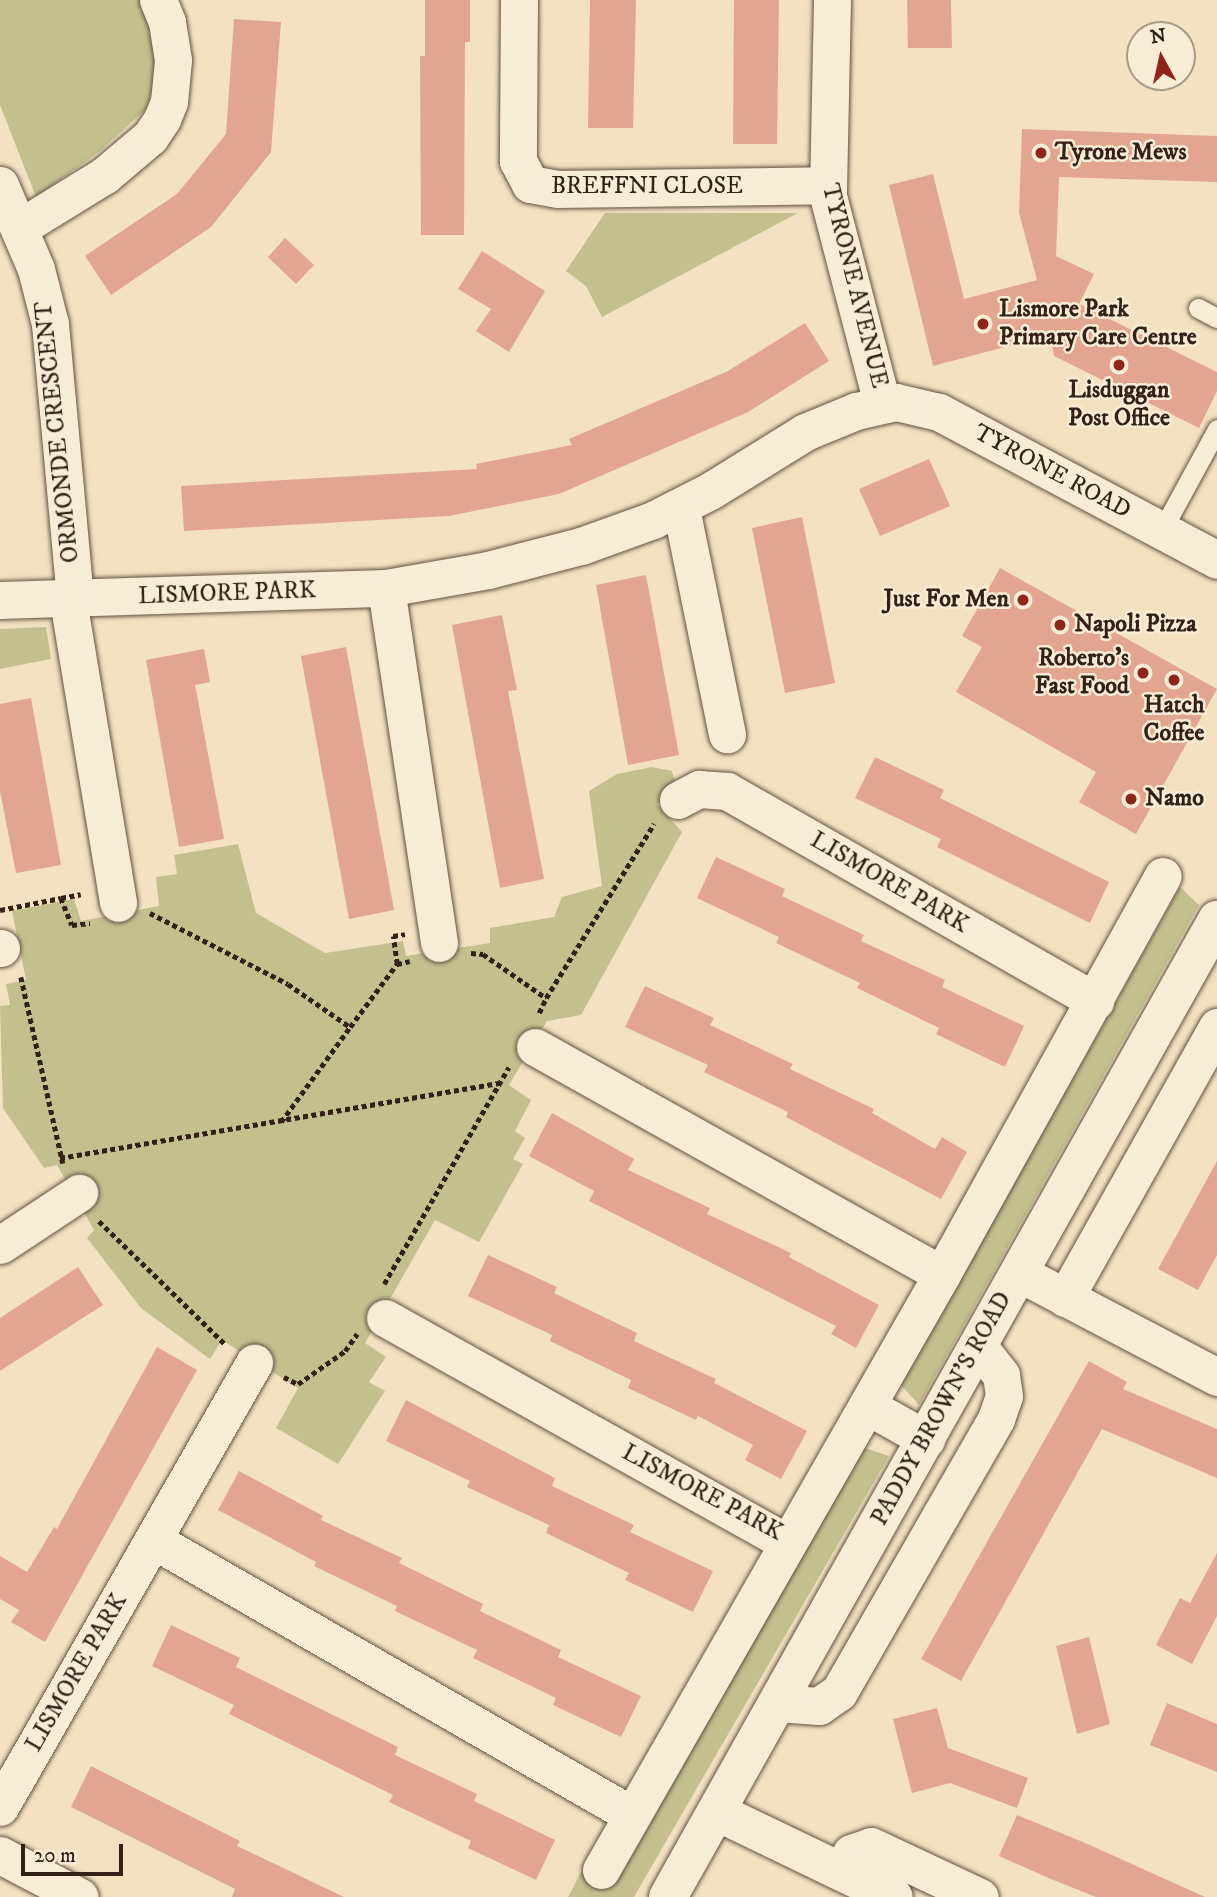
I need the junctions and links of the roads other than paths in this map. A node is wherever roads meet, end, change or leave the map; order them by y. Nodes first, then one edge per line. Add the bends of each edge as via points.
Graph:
1 (158, 0) edge
2 (519, 0) edge
3 (831, 0) edge
4 (0, 185) edge
5 (827, 186) junction
6 (19, 228) junction
7 (1198, 308) dead end
8 (1217, 318) edge
9 (882, 404) junction
10 (1217, 429) edge
11 (681, 508) junction
12 (1162, 530) junction
13 (1217, 560) edge
14 (386, 588) junction
15 (72, 599) junction
16 (0, 600) edge
17 (727, 734) dead end
18 (678, 800) dead end
19 (1163, 876) dead end
20 (118, 903) dead end
21 (1217, 920) edge
22 (439, 943) dead end
23 (1095, 1001) junction
24 (1217, 1027) edge
25 (528, 1043) road end
26 (79, 1193) road end
27 (0, 1245) edge
28 (1019, 1273) junction
29 (942, 1274) junction
30 (1065, 1298) junction
31 (374, 1315) road end
32 (978, 1346) junction
33 (254, 1363) road end
34 (1217, 1377) edge
35 (867, 1406) junction
36 (926, 1439) junction
37 (153, 1540) junction
38 (787, 1543) junction
39 (777, 1703) junction
40 (0, 1807) edge
41 (717, 1812) junction
42 (632, 1815) junction
43 (0, 1854) edge
44 (601, 1870) dead end
45 (841, 1872) junction
46 (80, 1897) edge
47 (668, 1897) edge
48 (894, 1897) edge
49 (980, 1897) edge

1 - 6 street via 173,60 171,93 162,119 150,137 114,168
2 - 5 street, BREFFNI CLOSE via 518,162 530,184 557,189
3 - 5 street, TYRONE AVENUE
4 - 6 street, ORMONDE CRESCENT
5 - 9 street, TYRONE AVENUE
6 - 15 street, ORMONDE CRESCENT via 36,269 50,324
7 - 8 lane
9 - 11 street, LISMORE PARK via 805,432
9 - 12 street, TYRONE ROAD via 906,403 939,412
10 - 12 lane
11 - 14 street, LISMORE PARK via 550,555
11 - 17 street
12 - 13 street, TYRONE ROAD
14 - 15 street, LISMORE PARK
14 - 22 street
15 - 16 street, LISMORE PARK
15 - 20 street
18 - 23 street, LISMORE PARK via 699,789 727,792
19 - 23 street, LISMORE PARK
21 - 28 street, PADDY BROWN'S ROAD
23 - 29 street, LISMORE PARK
24 - 30 street
25 - 29 street
26 - 27 street
28 - 30 street
28 - 32 street, PADDY BROWN'S ROAD
29 - 35 street, LISMORE PARK
30 - 34 street
31 - 38 street, LISMORE PARK
32 - 36 street, PADDY BROWN'S ROAD
32 - 39 street via 1001,1375 1004,1395 996,1419 839,1692 819,1706
33 - 37 street, LISMORE PARK
35 - 36 street
35 - 38 street, LISMORE PARK
36 - 39 street, PADDY BROWN'S ROAD
37 - 40 street, LISMORE PARK
37 - 42 street
38 - 42 street
39 - 41 street, PADDY BROWN'S ROAD
41 - 45 street
41 - 47 street, PADDY BROWN'S ROAD
42 - 44 street
43 - 46 street
45 - 48 street
45 - 49 street via 859,1846 871,1846

